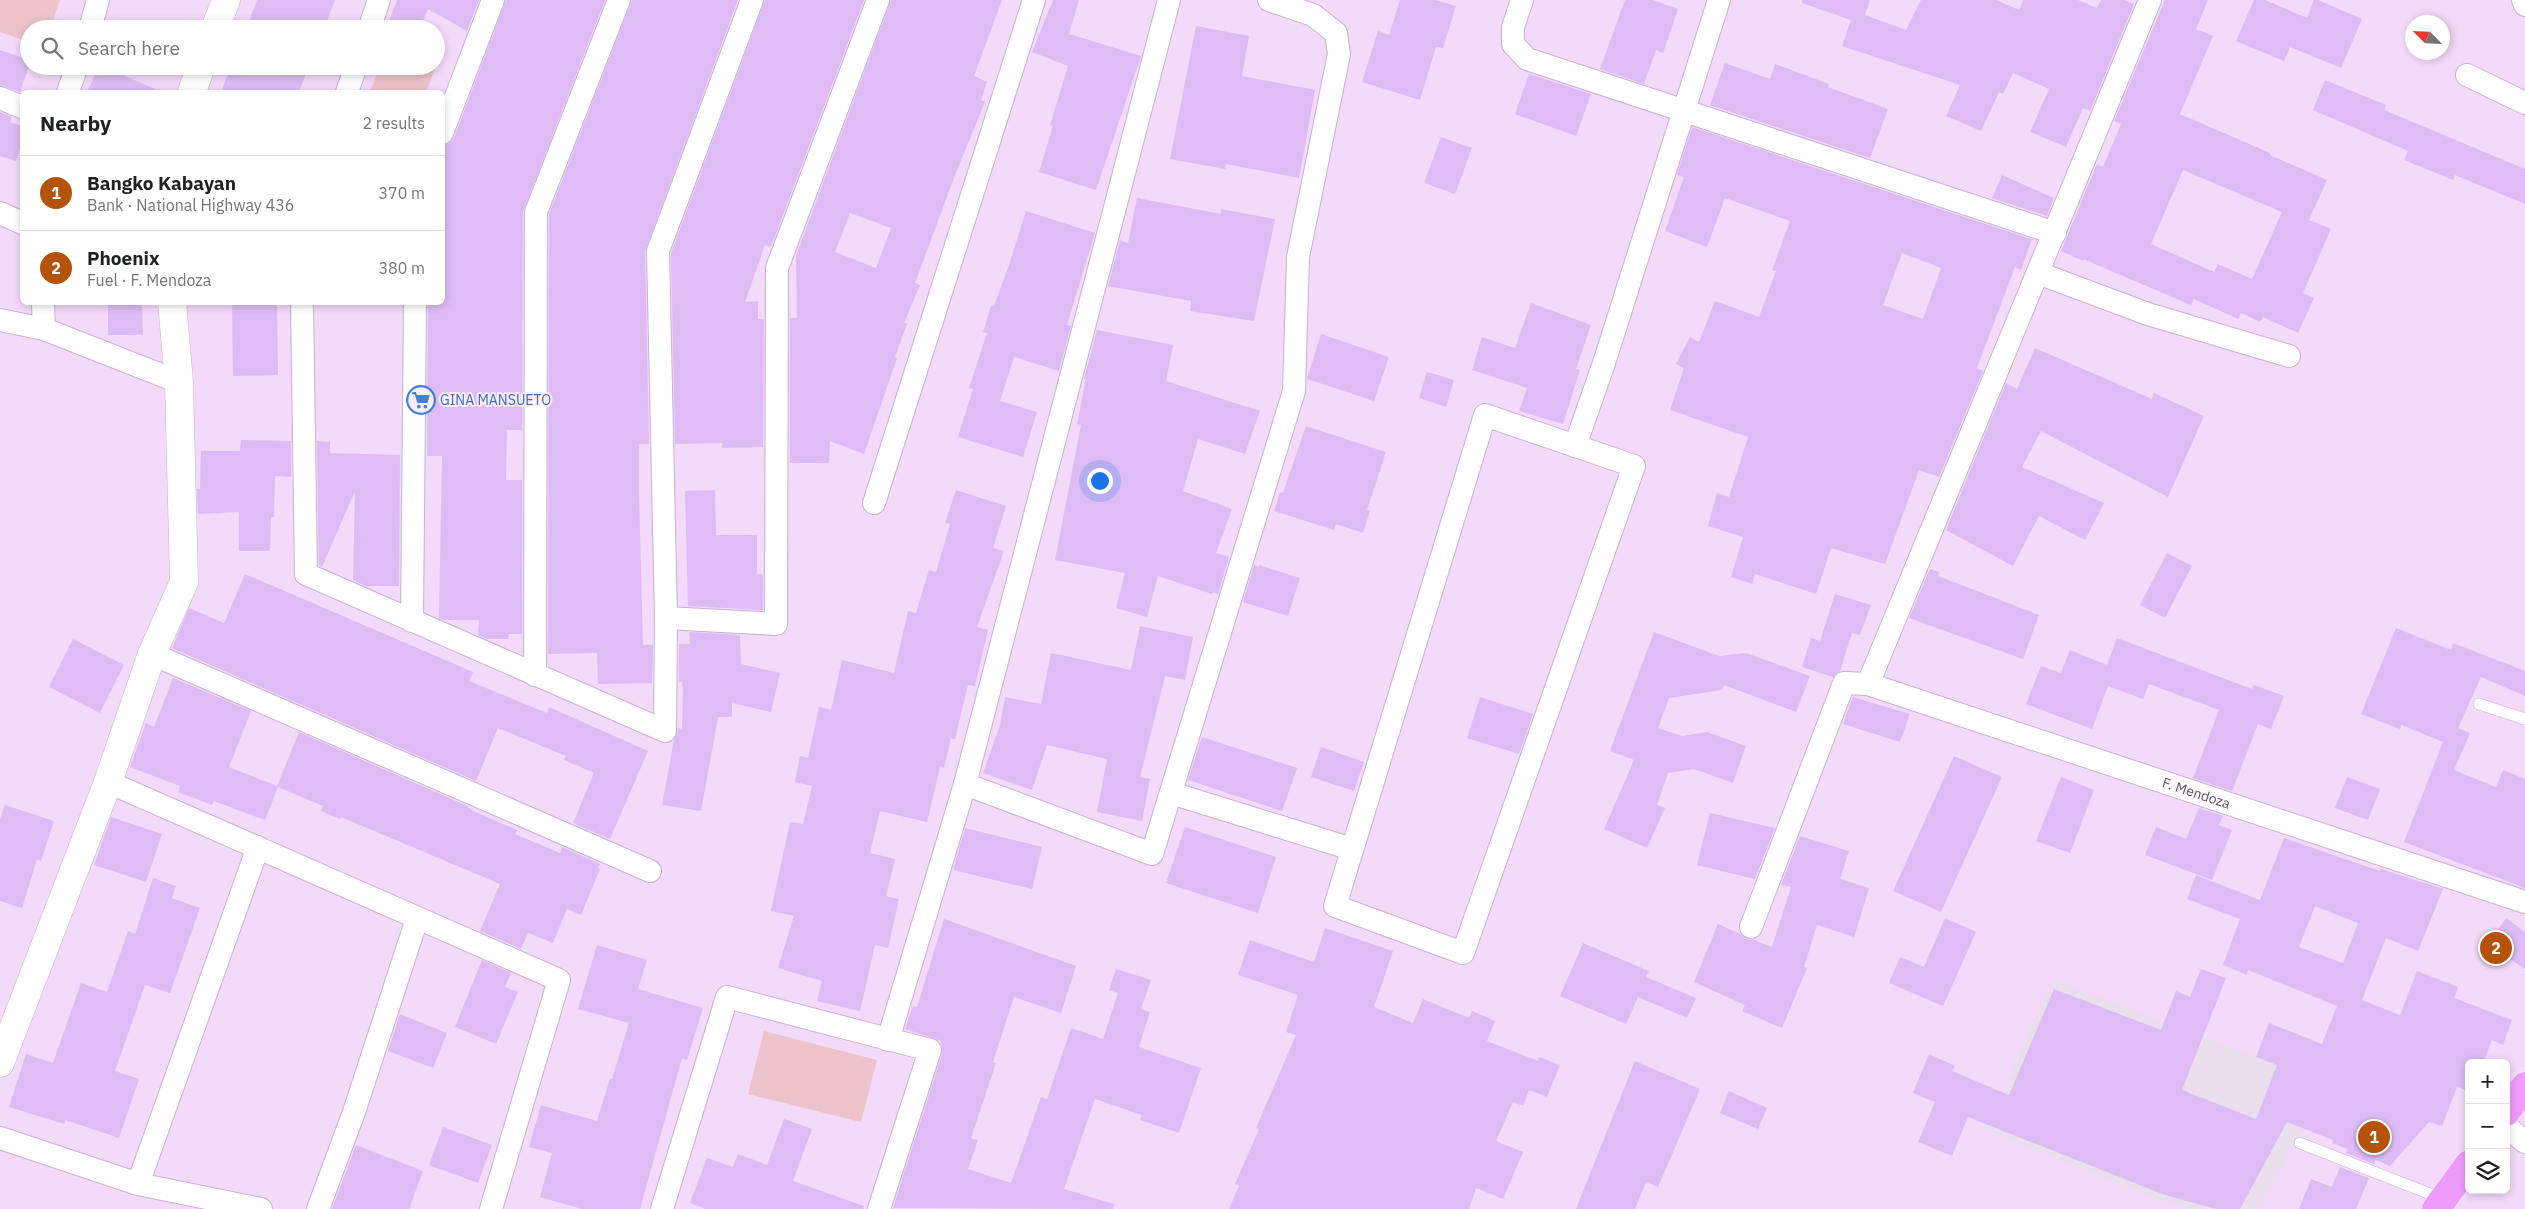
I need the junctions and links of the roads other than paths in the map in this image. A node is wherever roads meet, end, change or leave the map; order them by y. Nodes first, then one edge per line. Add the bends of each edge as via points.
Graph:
1 (98, 0) edge
2 (226, 0) edge
3 (379, 0) edge
4 (493, 0) edge
5 (619, 0) edge
6 (752, 0) edge
7 (878, 0) edge
8 (1034, 0) edge
9 (1169, 0) edge
10 (1269, 0) edge
11 (1522, 0) edge
12 (1719, 0) edge
13 (2150, 0) edge
14 (2523, 0) edge
15 (2525, 5) edge
16 (92, 20) edge
17 (218, 20) edge
18 (372, 20) edge
19 (74, 75) edge
20 (353, 75) edge
21 (2466, 76) dead end
22 (69, 90) edge
23 (348, 90) edge
24 (0, 98) edge
25 (2525, 103) edge
26 (20, 105) edge
27 (1683, 110) junction
28 (445, 125) edge
29 (0, 214) edge
30 (20, 221) edge
31 (2055, 233) junction
32 (2038, 273) junction
33 (43, 305) edge
34 (172, 305) edge
35 (302, 305) edge
36 (415, 305) edge
37 (0, 320) edge
38 (44, 329) junction
39 (2289, 356) dead end
40 (179, 382) junction
41 (1575, 446) junction
42 (874, 503) dead end
43 (666, 618) junction
44 (412, 621) junction
45 (152, 654) junction
46 (535, 675) junction
47 (1868, 684) junction
48 (2479, 704) dead end
49 (2525, 719) edge
50 (108, 782) junction
51 (965, 784) junction
52 (1171, 793) junction
53 (258, 846) junction
54 (1352, 849) junction
55 (650, 871) dead end
56 (2525, 902) edge
57 (417, 918) junction
58 (1751, 927) dead end
59 (888, 1040) junction
60 (3, 1047) edge
61 (2525, 1086) edge
62 (2510, 1107) edge
63 (2510, 1129) edge
64 (0, 1138) edge
65 (2525, 1142) edge
66 (2300, 1143) dead end
67 (2465, 1169) edge
68 (138, 1184) junction
69 (2439, 1204) edge
70 (261, 1209) edge
71 (318, 1209) edge
72 (492, 1209) edge
73 (662, 1209) edge
74 (879, 1209) edge

1 - 16 street
2 - 17 street
3 - 18 street
4 - 28 street
5 - 46 street via 536,212
6 - 43 street via 658,251
7 - 43 street via 777,268 776,624
8 - 42 street
9 - 51 street
10 - 52 street via 1313,15 1336,33 1339,54 1298,257 1294,391
11 - 27 street via 1513,27 1513,44 1527,59
12 - 27 street
13 - 31 street
14 - 15 street
19 - 22 street
20 - 23 street
21 - 25 street
24 - 26 street
27 - 31 street
27 - 41 street
29 - 30 street
31 - 32 street
32 - 39 street via 2148,314
32 - 47 street
33 - 38 street
34 - 40 street
35 - 44 street via 306,574
36 - 44 street
37 - 38 street
38 - 40 street
40 - 45 street via 184,582
41 - 54 street via 1485,414
41 - 54 street via 1634,466 1463,953 1335,906
43 - 46 street via 665,731
44 - 46 street
45 - 50 street
45 - 55 street
47 - 56 street, F. Mendoza
47 - 58 street, F. Mendoza via 1844,683
48 - 49 lane
50 - 53 street
50 - 60 street
51 - 52 street via 1152,854
51 - 59 street
52 - 54 street
53 - 57 street
53 - 68 street
57 - 71 street via 354,1112
57 - 72 street via 559,980
59 - 73 street via 727,997
59 - 74 street via 930,1050
61 - 62 main road
63 - 65 street
64 - 68 street
66 - 69 lane
67 - 69 main road
68 - 70 street

